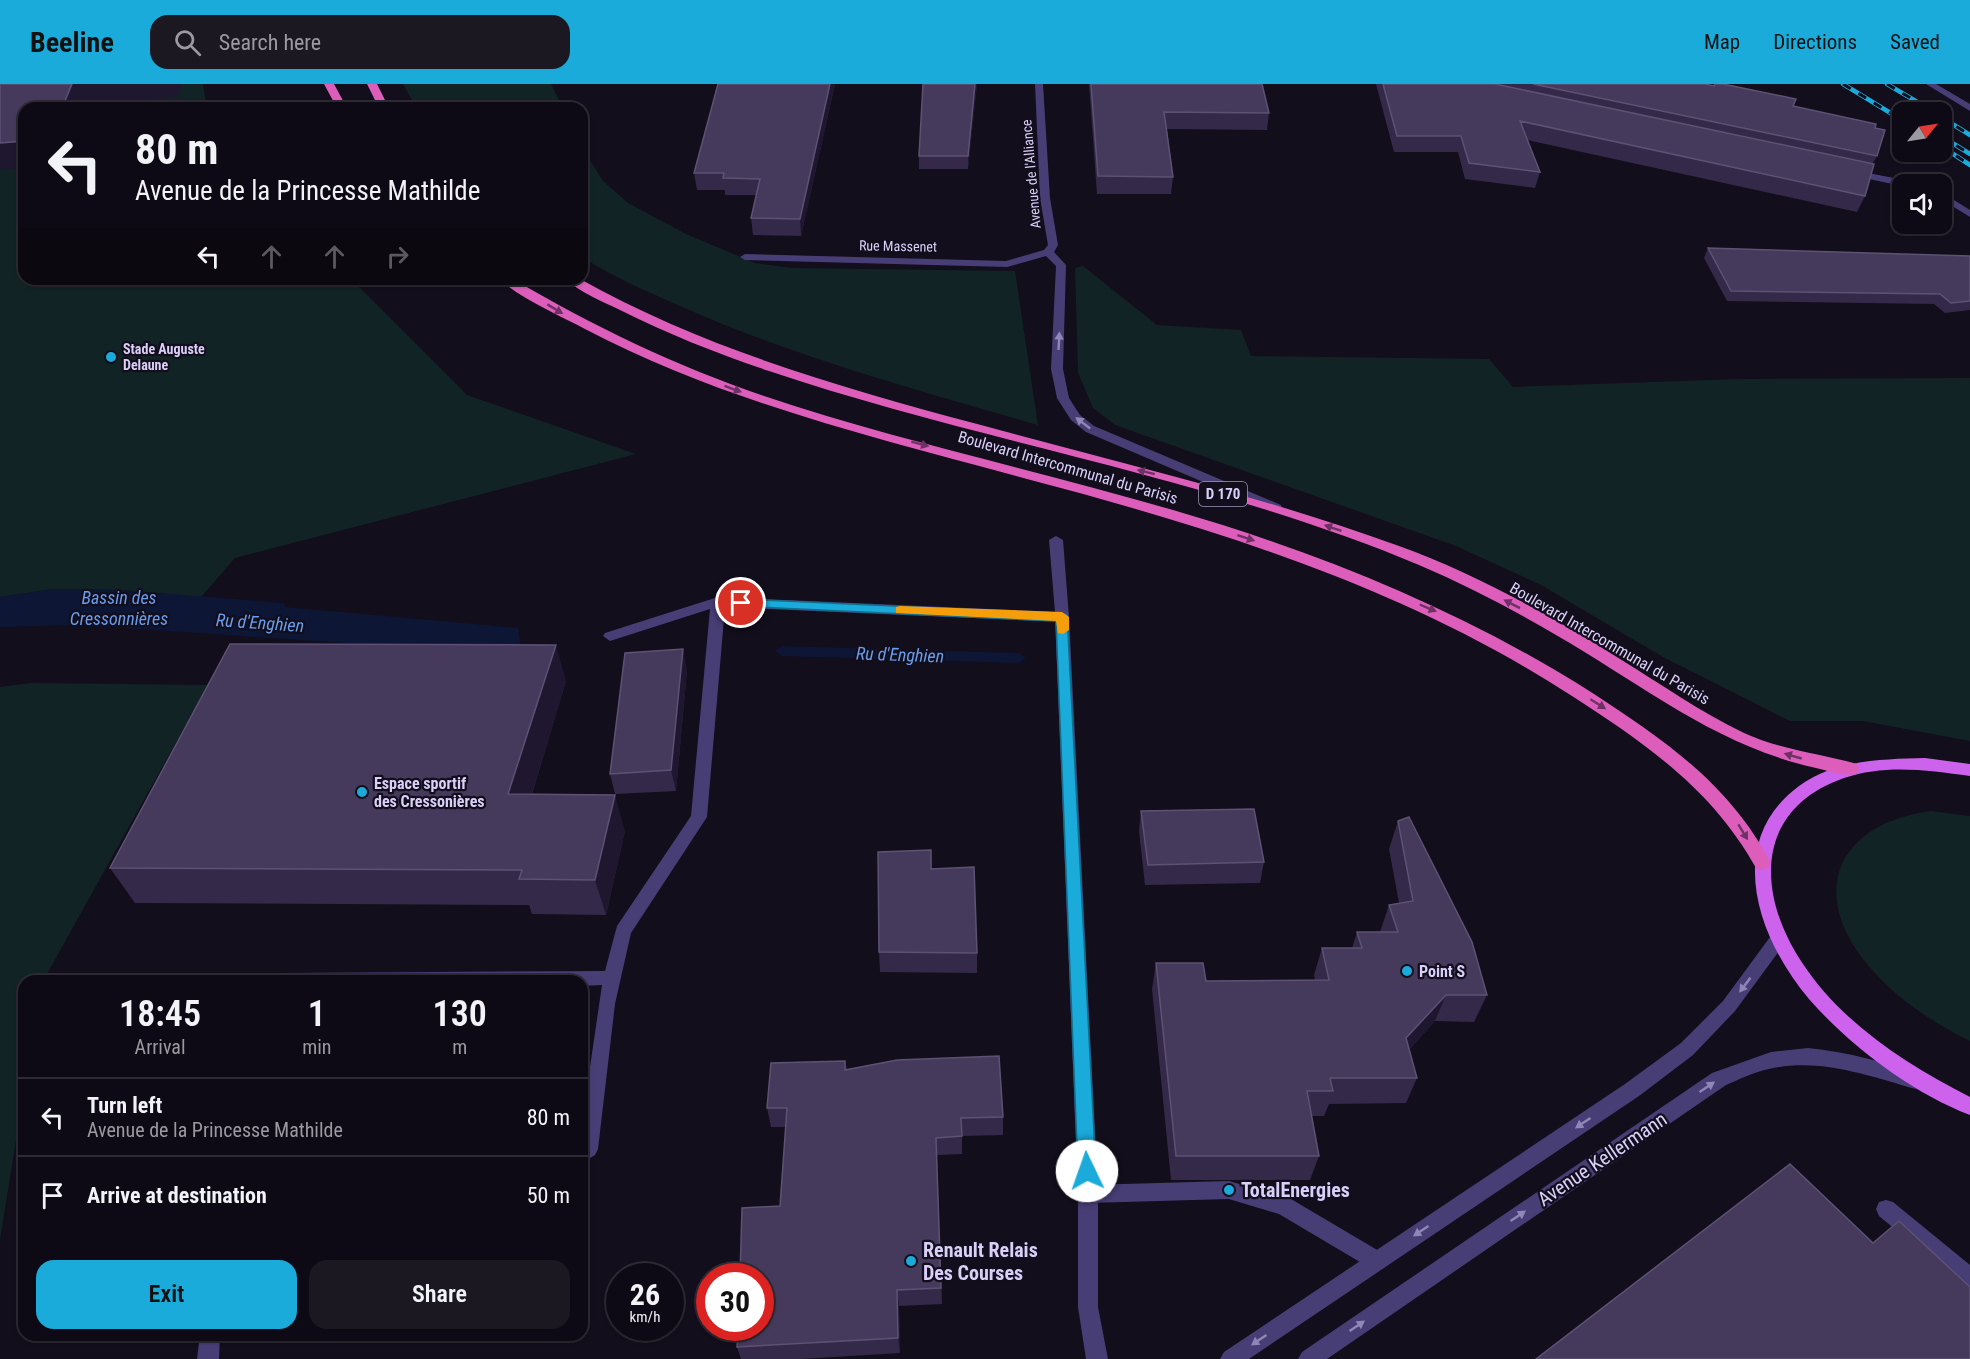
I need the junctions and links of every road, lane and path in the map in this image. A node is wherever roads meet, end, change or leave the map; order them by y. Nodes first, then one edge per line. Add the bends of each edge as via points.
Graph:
1 (329, 84) edge
2 (372, 84) edge
3 (1039, 84) edge
4 (1930, 84) edge
5 (339, 102) edge
6 (381, 102) edge
7 (1970, 108) edge
8 (1839, 170) edge
9 (1892, 181) edge
10 (1952, 202) edge
11 (1970, 213) edge
12 (1048, 252) junction
13 (746, 257) dead end
14 (515, 285) edge
15 (582, 285) edge
16 (1290, 514) junction
17 (1056, 540) dead end
18 (718, 602) junction
19 (1062, 617) junction
20 (610, 636) dead end
21 (1851, 769) junction
22 (1970, 770) edge
23 (1762, 863) junction
24 (1779, 938) junction
25 (588, 978) edge
26 (613, 978) junction
27 (1925, 1084) junction
28 (1970, 1106) edge
29 (588, 1130) edge
30 (1088, 1194) junction
31 (1887, 1209) dead end
32 (1377, 1261) junction
33 (1970, 1278) edge
34 (210, 1341) edge
35 (208, 1359) edge
36 (1097, 1359) edge
37 (1231, 1359) edge
38 (1309, 1359) edge

1 - 5 highway
2 - 6 highway
3 - 12 street, Avenue de l'Alliance via 1053,245
4 - 7 street
8 - 9 street
10 - 11 street
12 - 13 street, Rue Massenet via 1007,264
16 -> 12 street, Avenue de l'Alliance via 1098,433 1075,417 1063,398 1057,369 1060,265
14 -> 23 highway, Boulevard Intercommunal du Parisis / D 170 via 623,344 760,399 1191,520 1304,557 1435,610 1534,664 1676,758 1733,816
16 -> 15 highway, Boulevard Intercommunal du Parisis / D 170 via 1175,479 940,419 799,378 640,315
21 -> 16 highway, Boulevard Intercommunal du Parisis / D 170 via 1796,757 1739,738 1537,617 1464,580 1402,553
17 - 19 street
18 - 19 street
18 - 20 street
18 - 26 street via 699,817 623,930
19 - 30 street
21 - 22 main road via 1884,763 1921,763
21 - 23 main road via 1826,777 1788,803 1775,820
23 - 24 main road via 1766,899
24 - 27 main road via 1822,1000 1851,1029
24 -> 32 street via 1729,1006 1687,1049
25 - 26 street
26 - 29 street
27 - 28 main road
38 -> 27 street, Avenue Kellermann via 1719,1079 1772,1059 1803,1057 1839,1060
30 - 32 street via 1229,1190 1284,1206
30 - 36 street via 1088,1307
31 - 33 street
32 -> 37 street
34 - 35 street

